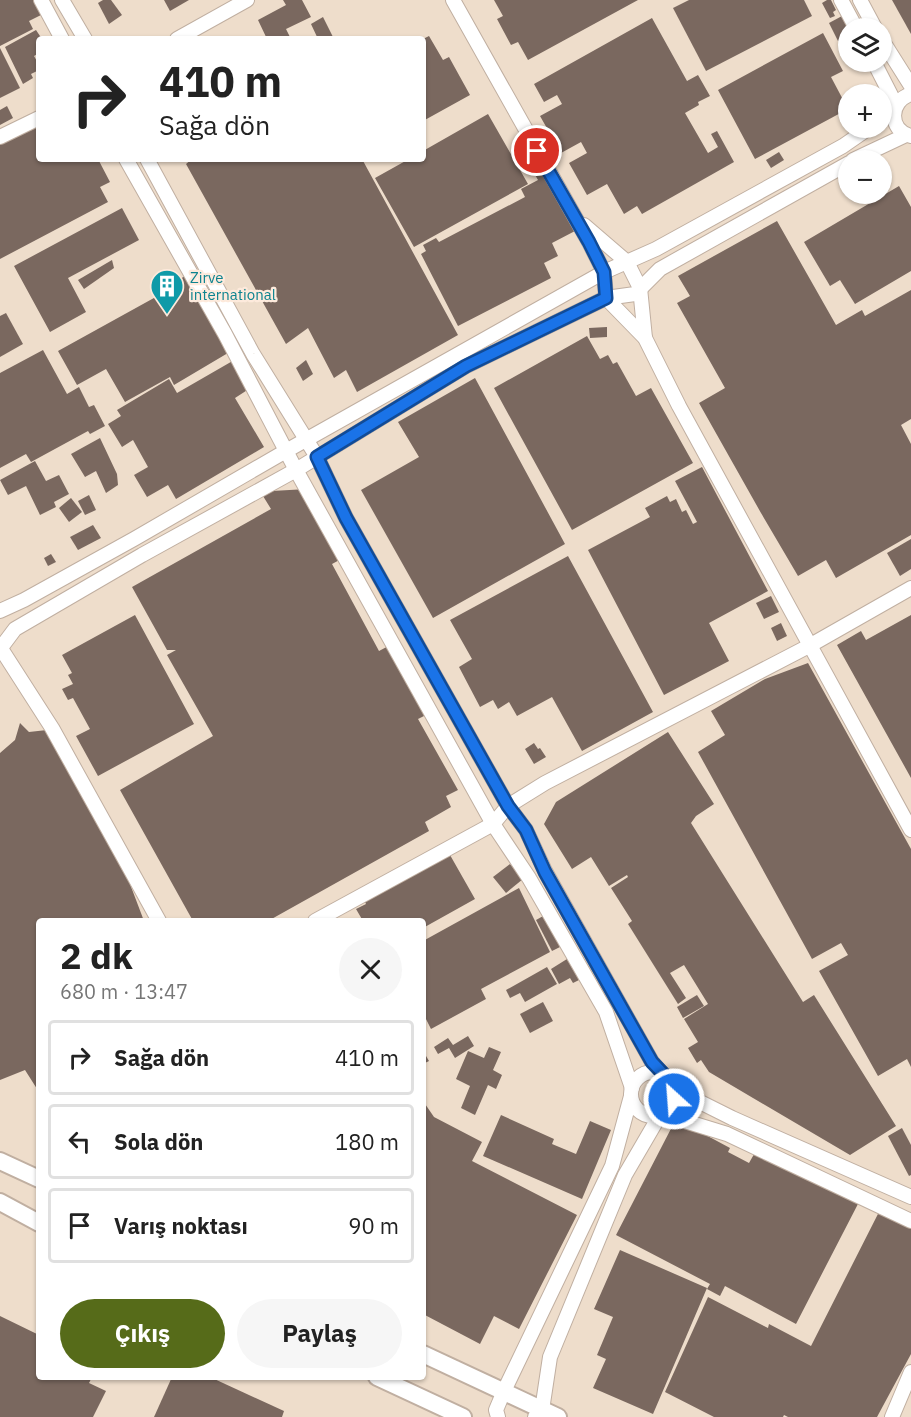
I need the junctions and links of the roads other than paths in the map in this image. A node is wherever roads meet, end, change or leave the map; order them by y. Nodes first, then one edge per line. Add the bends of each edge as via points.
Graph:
1 (41, 0) edge
2 (62, 0) edge
3 (247, 0) edge
4 (453, 0) edge
5 (841, 0) edge
6 (860, 0) edge
7 (851, 18) edge
8 (870, 18) edge
9 (60, 36) edge
10 (83, 36) edge
11 (182, 36) edge
12 (892, 56) edge
13 (879, 72) edge
14 (911, 86) edge
15 (911, 94) edge
16 (895, 108) junction
17 (892, 111) edge
18 (36, 115) edge
19 (36, 119) edge
20 (25, 124) junction
21 (909, 136) edge
22 (0, 137) edge
23 (855, 138) edge
24 (876, 150) edge
25 (128, 162) edge
26 (149, 162) edge
27 (838, 169) edge
28 (745, 200) junction
29 (754, 216) junction
30 (575, 218) junction
31 (627, 262) junction
32 (604, 272) junction
33 (640, 288) junction
34 (606, 298) junction
35 (645, 338) junction
36 (307, 441) junction
37 (286, 451) junction
38 (317, 457) junction
39 (296, 470) junction
40 (134, 539) junction
41 (142, 555) junction
42 (911, 588) edge
43 (0, 611) edge
44 (809, 646) junction
45 (0, 648) edge
46 (508, 806) junction
47 (493, 824) junction
48 (911, 830) edge
49 (157, 918) edge
50 (321, 918) edge
51 (667, 1079) junction
52 (631, 1092) junction
53 (661, 1114) junction
54 (810, 1154) junction
55 (0, 1161) edge
56 (801, 1170) junction
57 (36, 1178) edge
58 (911, 1197) edge
59 (0, 1202) edge
60 (36, 1221) edge
61 (911, 1221) edge
62 (426, 1355) edge
63 (911, 1372) edge
64 (383, 1380) edge
65 (504, 1391) junction
66 (538, 1414) edge
67 (463, 1417) edge
68 (498, 1417) edge
69 (558, 1417) edge
70 (892, 1417) edge

1 - 9 street
2 - 10 street
3 - 11 street
4 - 30 street
5 - 7 street
6 - 8 street
12 - 14 street
13 - 16 street
15 - 16 street
16 - 17 street
16 - 21 street via 895,123
18 - 20 street
19 - 20 street
20 - 22 street
21 - 24 street
23 - 28 street
25 - 37 street
26 - 36 street via 253,354
27 - 29 street
28 - 29 street
28 - 31 street
29 - 33 street via 660,269
30 - 31 street
30 - 32 street
31 - 32 street
31 - 33 street
32 - 34 street
32 - 36 street
33 - 34 street via 634,294
33 - 35 street
34 - 35 street
34 - 38 street via 466,366
35 - 44 street
36 - 37 street
36 - 38 street
37 - 39 street
37 - 40 street
38 - 39 street
38 - 46 street via 346,518
39 - 41 street
39 - 47 street
40 - 41 street
40 - 43 street
41 - 45 street via 15,629
42 - 44 street
44 - 46 street
44 - 48 street
45 - 49 street via 52,728
46 - 47 street
46 - 51 street via 526,830 545,872 652,1062
47 - 50 street
47 - 52 street via 529,878 606,1012
51 - 52 street via 654,1072 646,1073
51 - 53 street via 674,1099
51 - 54 street via 696,1100
52 - 53 street via 640,1112
52 - 65 street via 612,1166
53 - 56 street via 727,1134
53 - 66 street via 625,1175 550,1356
54 - 56 street
54 - 58 street
55 - 57 street
56 - 61 street
59 - 60 street
62 - 65 street
63 - 70 street
64 - 67 street
65 - 66 street
65 - 68 street via 496,1410
66 - 69 street

